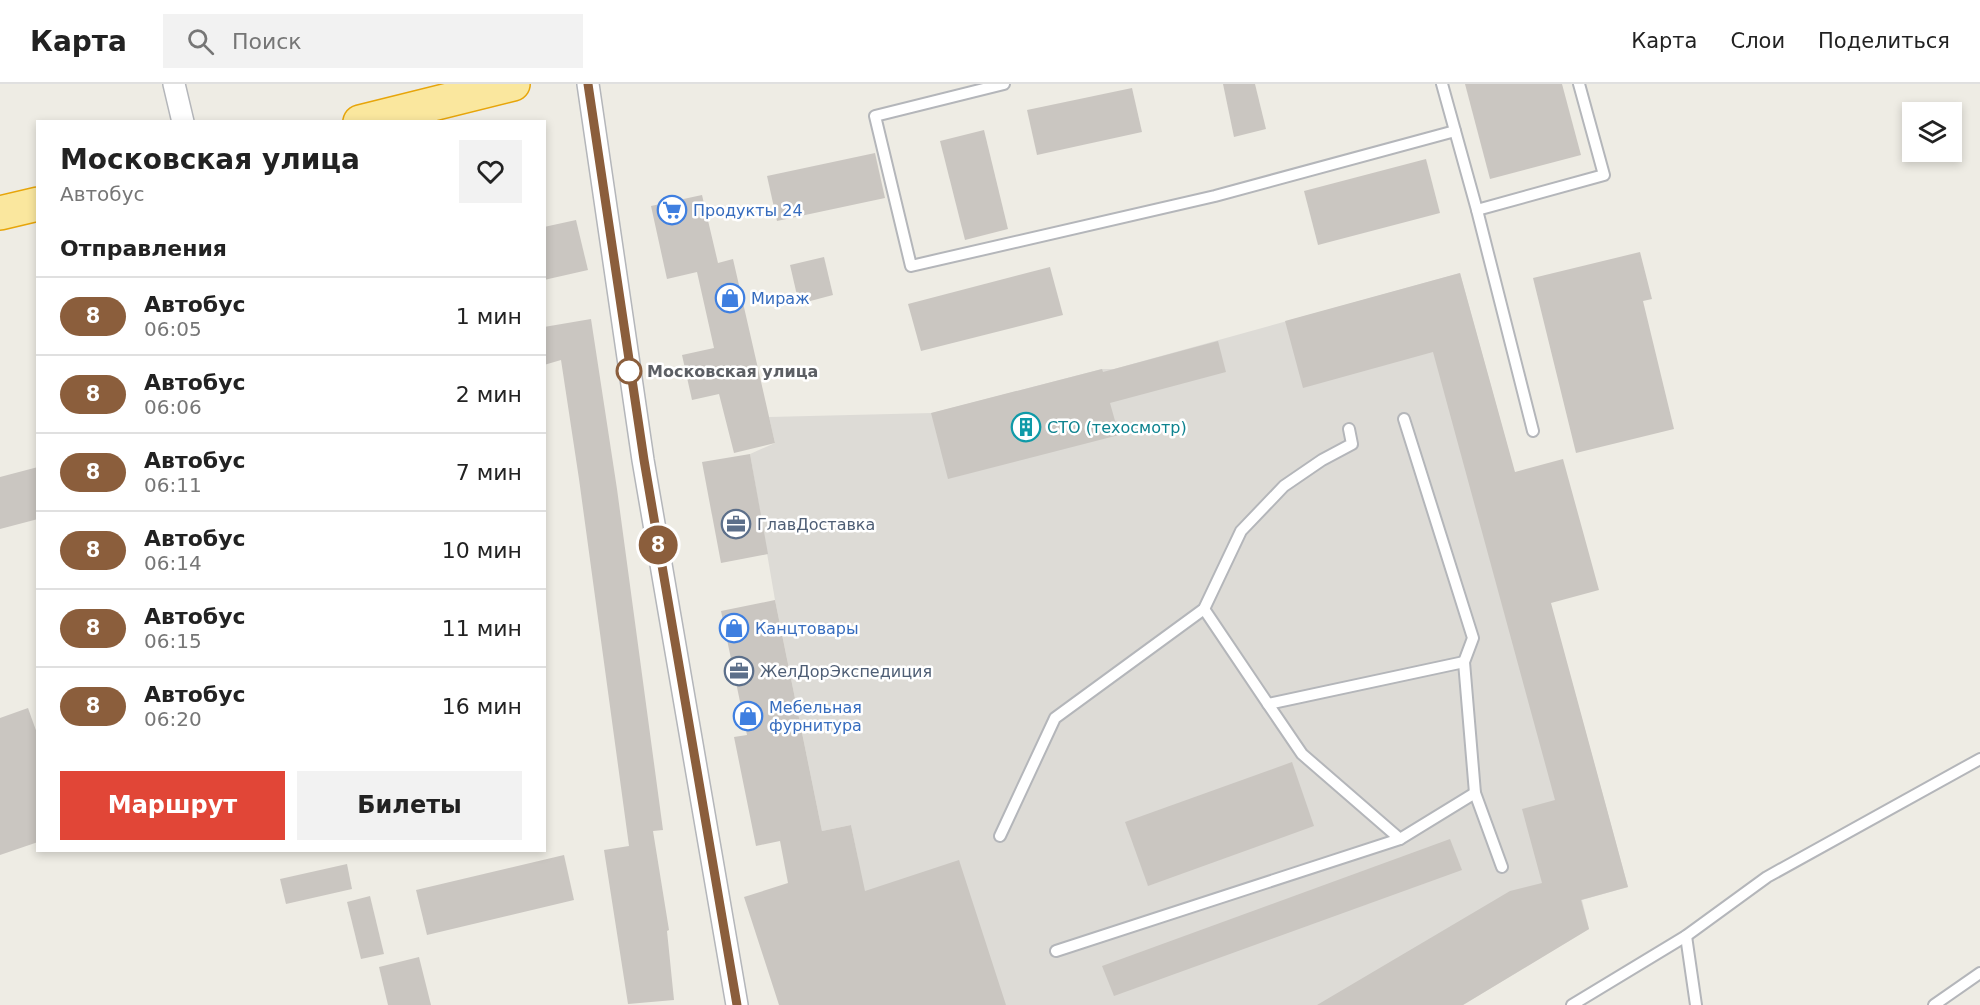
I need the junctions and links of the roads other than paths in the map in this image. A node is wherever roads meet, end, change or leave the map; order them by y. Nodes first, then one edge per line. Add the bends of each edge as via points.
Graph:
1 (174, 84) edge
2 (513, 84) edge
3 (588, 84) edge
4 (1004, 84) edge
5 (1442, 84) edge
6 (1580, 84) edge
7 (183, 120) edge
8 (368, 120) edge
9 (1455, 131) junction
10 (36, 204) edge
11 (1478, 210) junction
12 (0, 213) edge
13 (1404, 419) dead end
14 (1349, 429) dead end
15 (1533, 431) dead end
16 (1204, 609) junction
17 (1464, 663) junction
18 (1268, 704) junction
19 (1980, 759) edge
20 (1475, 793) junction
21 (1000, 836) dead end
22 (1400, 839) junction
23 (1502, 867) dead end
24 (1686, 936) junction
25 (1056, 951) dead end
26 (1980, 973) edge
27 (737, 1005) edge
28 (1572, 1005) edge
29 (1696, 1005) edge
30 (1934, 1005) edge

1 - 7 street
2 - 8 highway
3 - 27 street via 642,449
4 - 9 lane via 875,116 911,266 1215,196
5 - 9 lane
6 - 11 lane via 1604,175
9 - 11 lane
10 - 12 highway
11 - 15 lane
13 - 17 lane via 1473,638
14 - 16 lane via 1352,444 1284,486 1241,531
16 - 18 lane
16 - 21 lane via 1055,718
17 - 18 lane
17 - 20 lane
18 - 22 lane via 1302,754
19 - 24 lane via 1767,877
20 - 22 lane
20 - 23 lane
22 - 25 lane
24 - 28 lane
24 - 29 lane
26 - 30 lane

